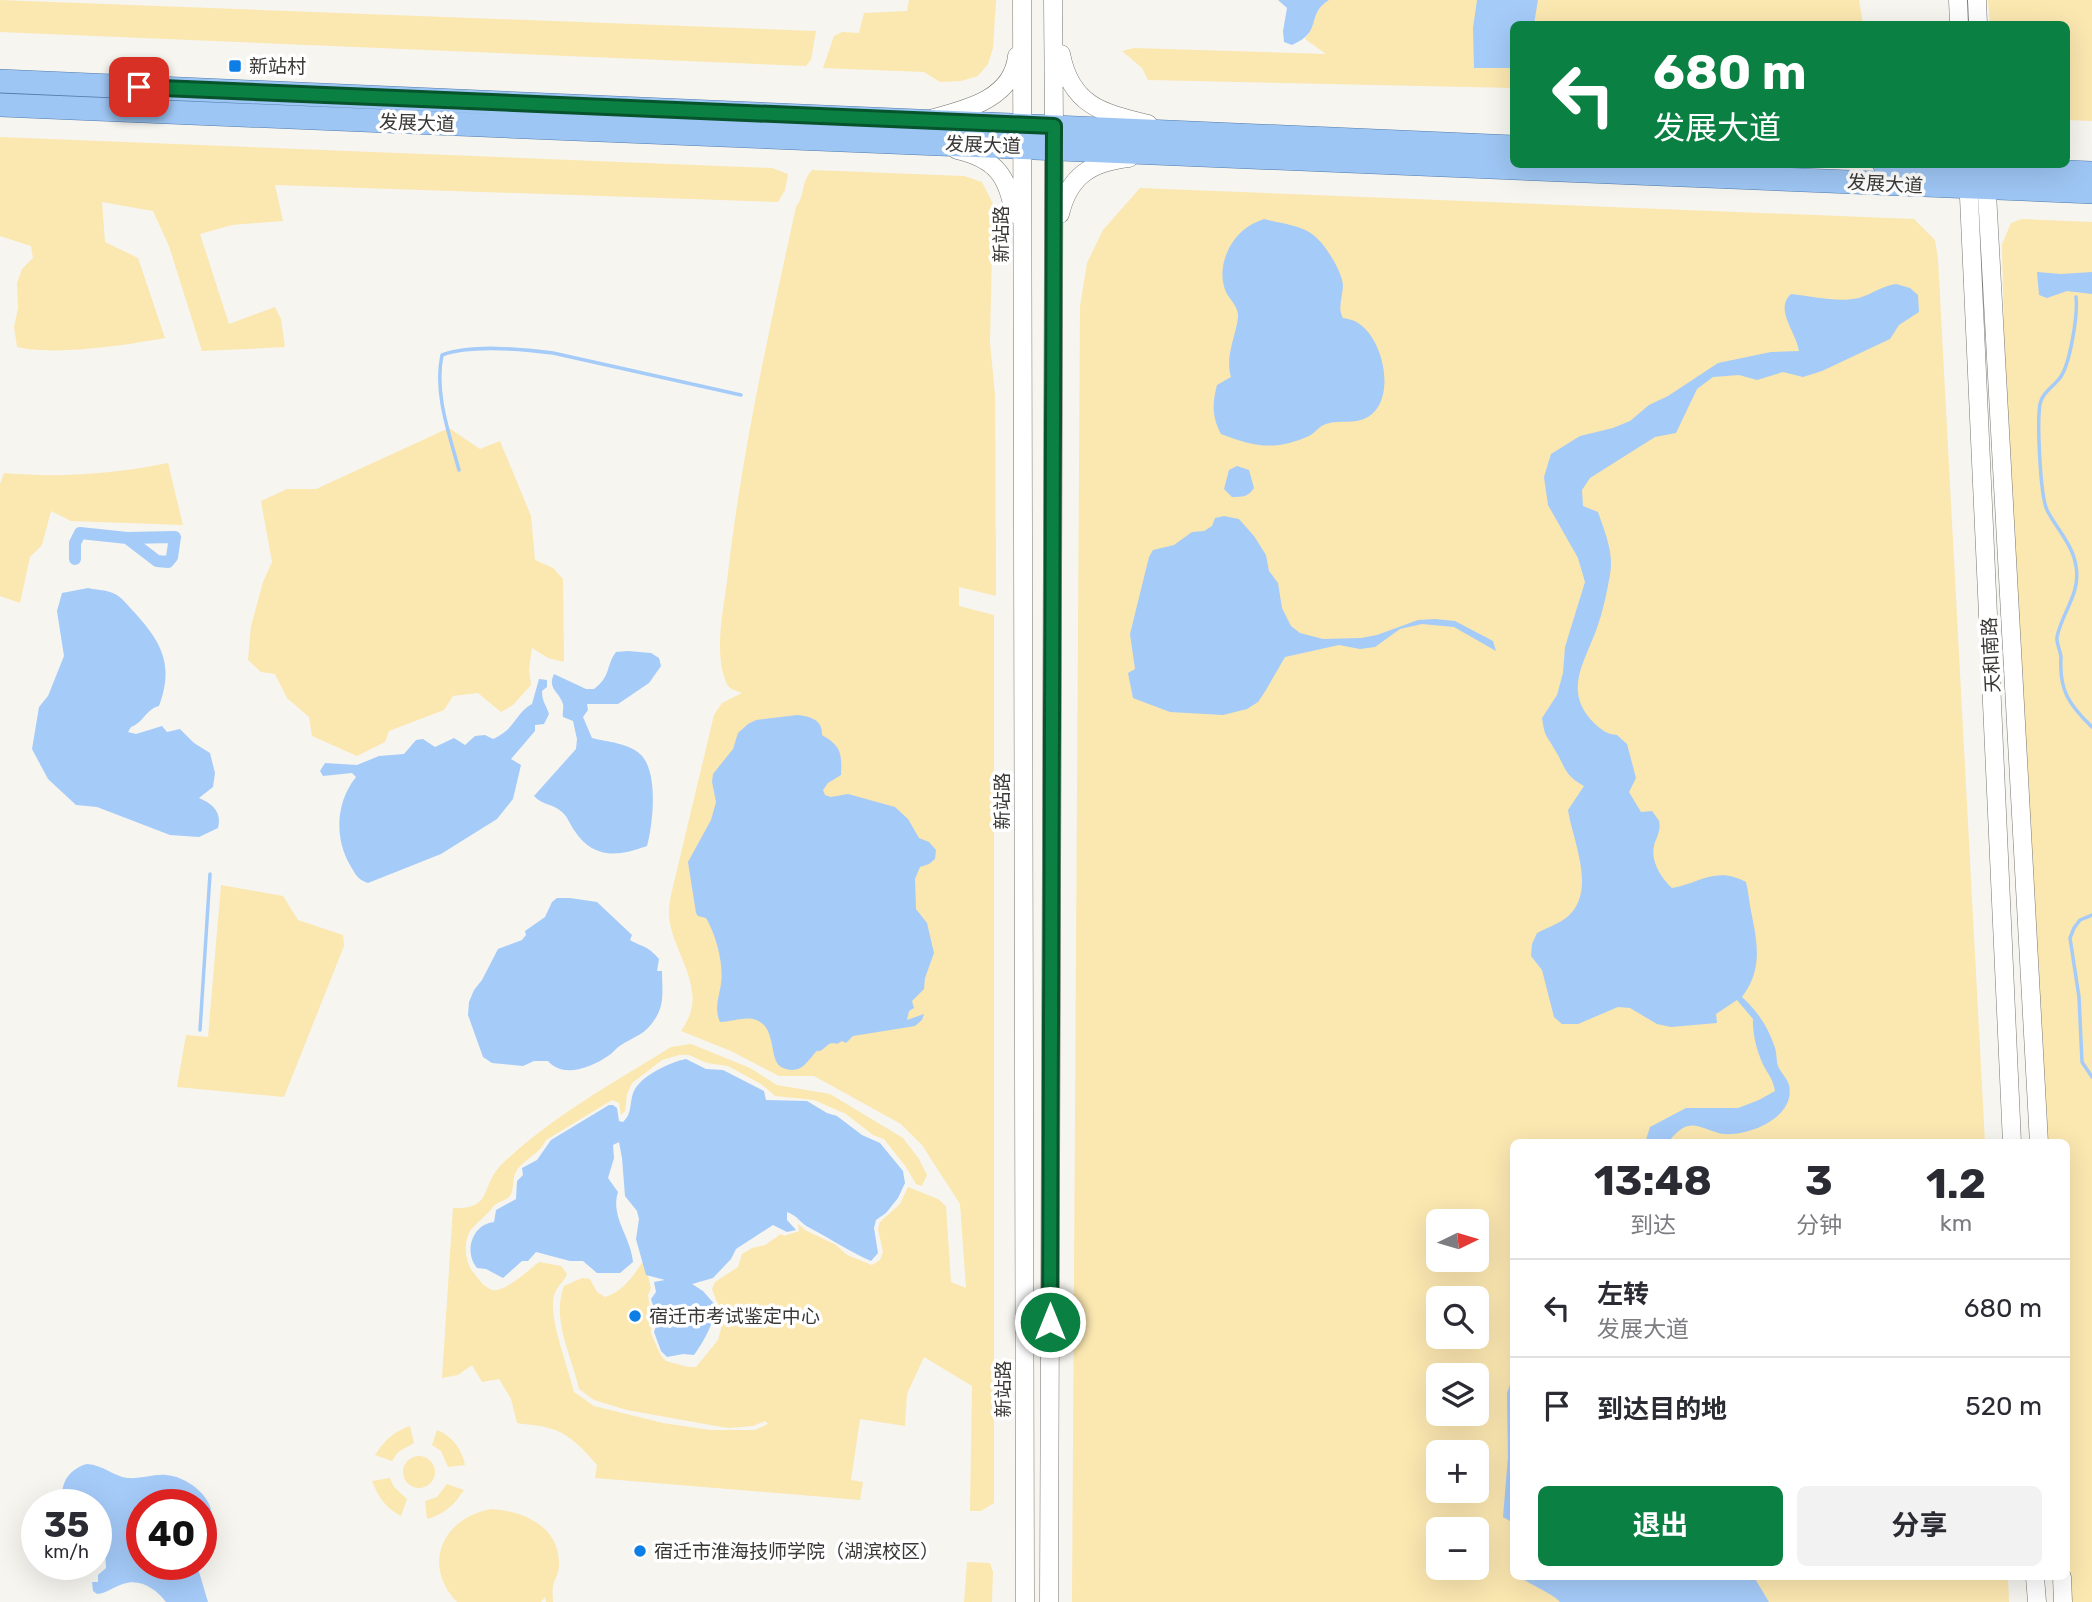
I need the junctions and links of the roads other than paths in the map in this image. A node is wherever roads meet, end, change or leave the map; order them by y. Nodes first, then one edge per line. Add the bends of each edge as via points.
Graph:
1 (1021, 0) edge
2 (1053, 0) edge
3 (1958, 0) edge
4 (1977, 0) edge
5 (1959, 21) edge
6 (1978, 21) edge
7 (0, 81) edge
8 (0, 105) edge
9 (923, 132) junction
10 (1022, 136) junction
11 (1054, 137) junction
12 (1193, 143) junction
13 (1510, 147) edge
14 (1510, 156) edge
15 (1825, 168) edge
16 (1921, 168) edge
17 (2092, 173) edge
18 (1977, 174) edge
19 (2092, 192) edge
20 (1022, 260) junction
21 (1054, 266) junction
22 (2012, 1139) edge
23 (2039, 1139) edge
24 (2035, 1580) edge
25 (2062, 1580) edge
26 (1025, 1602) edge
27 (1049, 1602) edge
28 (2037, 1602) edge
29 (2063, 1602) edge

1 - 9 street via 1012,76 993,97
1 - 10 street, 新站路
2 - 11 street
2 - 12 street via 1064,73 1083,101
3 - 5 street
4 - 6 street
7 - 9 main road, 发展大道
8 - 9 main road, 发展大道
9 - 10 main road, 发展大道
9 - 20 street via 987,160 1003,176 1011,194
10 - 11 main road, 发展大道
10 - 20 street, 新站路
11 - 12 main road, 发展大道
11 - 21 street
12 - 13 main road, 发展大道
12 - 14 main road, 发展大道
12 - 21 street via 1099,164 1081,174 1064,197
15 - 18 main road, 发展大道
16 - 18 main road, 发展大道
17 - 18 main road, 发展大道
18 - 19 main road, 发展大道
18 - 22 street, 天和南路
18 - 23 street, 天和南路
20 - 26 street, 新站路
21 - 27 street
24 - 28 street
25 - 29 street

